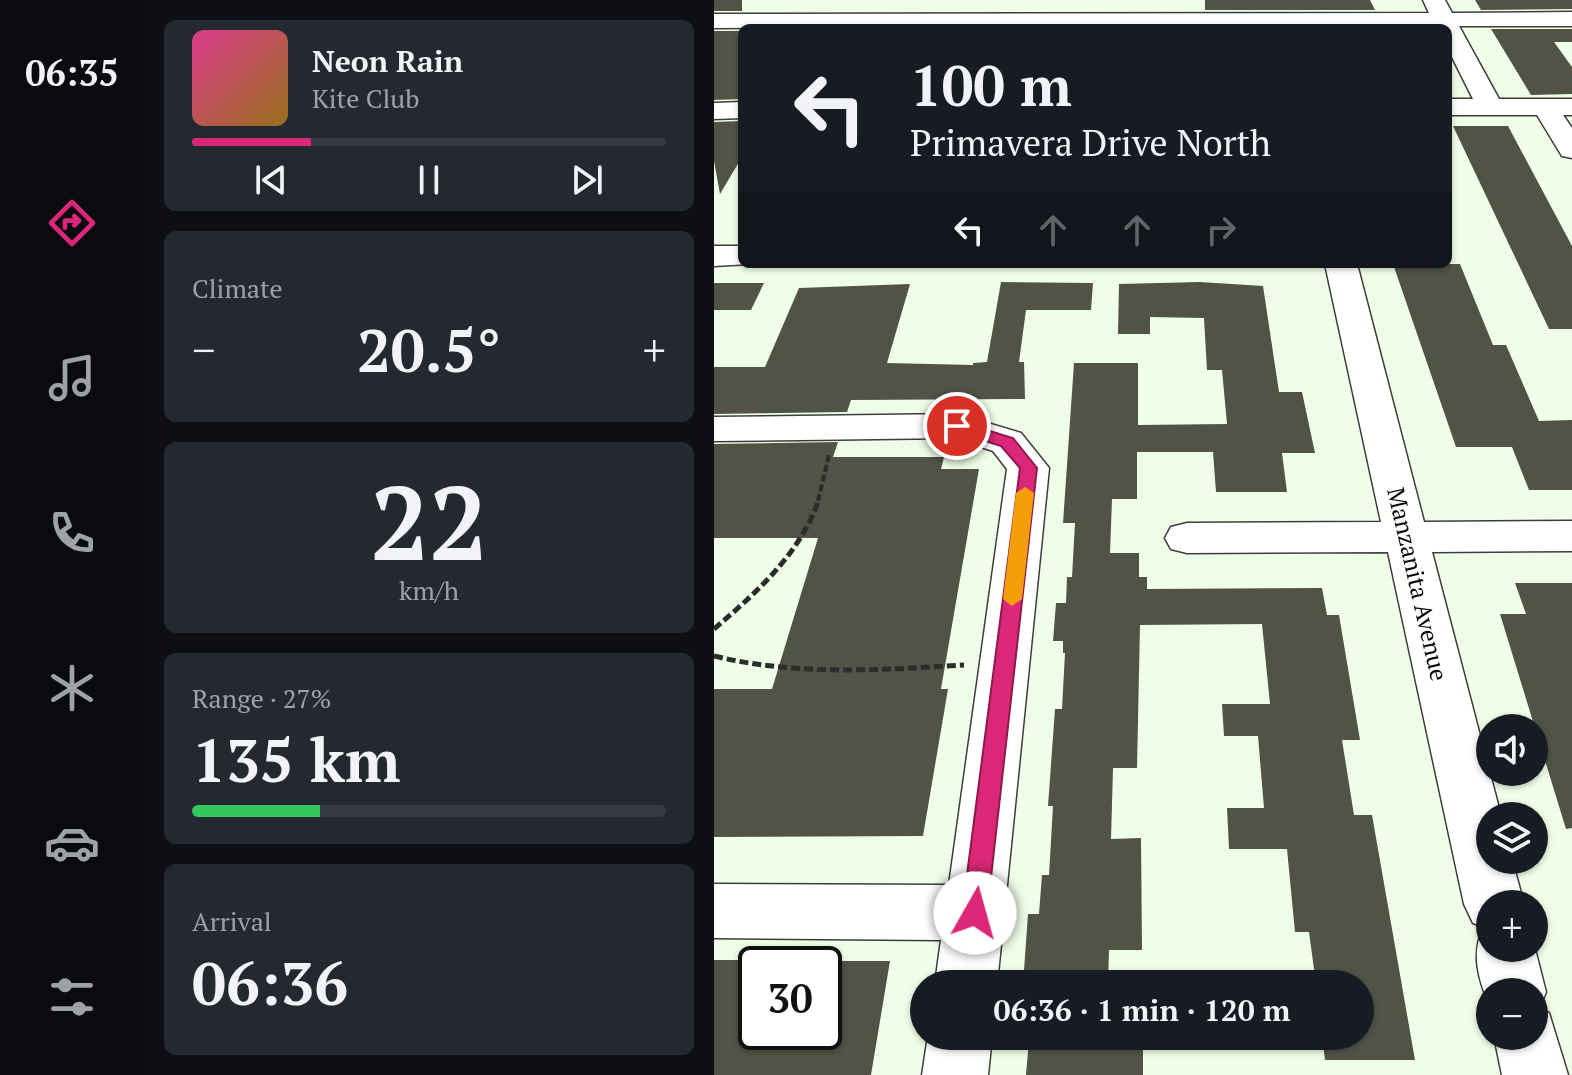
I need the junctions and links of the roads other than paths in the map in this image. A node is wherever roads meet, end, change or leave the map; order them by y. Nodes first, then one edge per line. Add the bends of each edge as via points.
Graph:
1 (1439, 10) edge
2 (1572, 19) edge
3 (714, 21) edge
4 (1452, 35) edge
5 (1452, 107) edge
6 (1490, 107) junction
7 (1559, 107) edge
8 (1572, 150) edge
9 (714, 256) edge
10 (738, 256) edge
11 (1342, 268) edge
12 (714, 429) edge
13 (1572, 536) edge
14 (1407, 537) junction
15 (1187, 538) dead end
16 (1491, 890) edge
17 (714, 911) edge
18 (975, 913) junction
19 (968, 970) edge
20 (958, 1050) edge
21 (1529, 1050) edge
22 (955, 1075) edge
23 (1535, 1075) edge

1 - 2 street
1 - 3 street
4 - 6 street
5 - 6 street
6 - 7 street
7 - 8 street
9 - 10 street
11 - 14 street, Manzanita Avenue
12 - 18 street via 957,426 1007,442 1028,468
13 - 14 street
14 - 15 street
14 - 16 street, Manzanita Avenue
17 - 18 street
18 - 19 street
20 - 22 street
21 - 23 street

